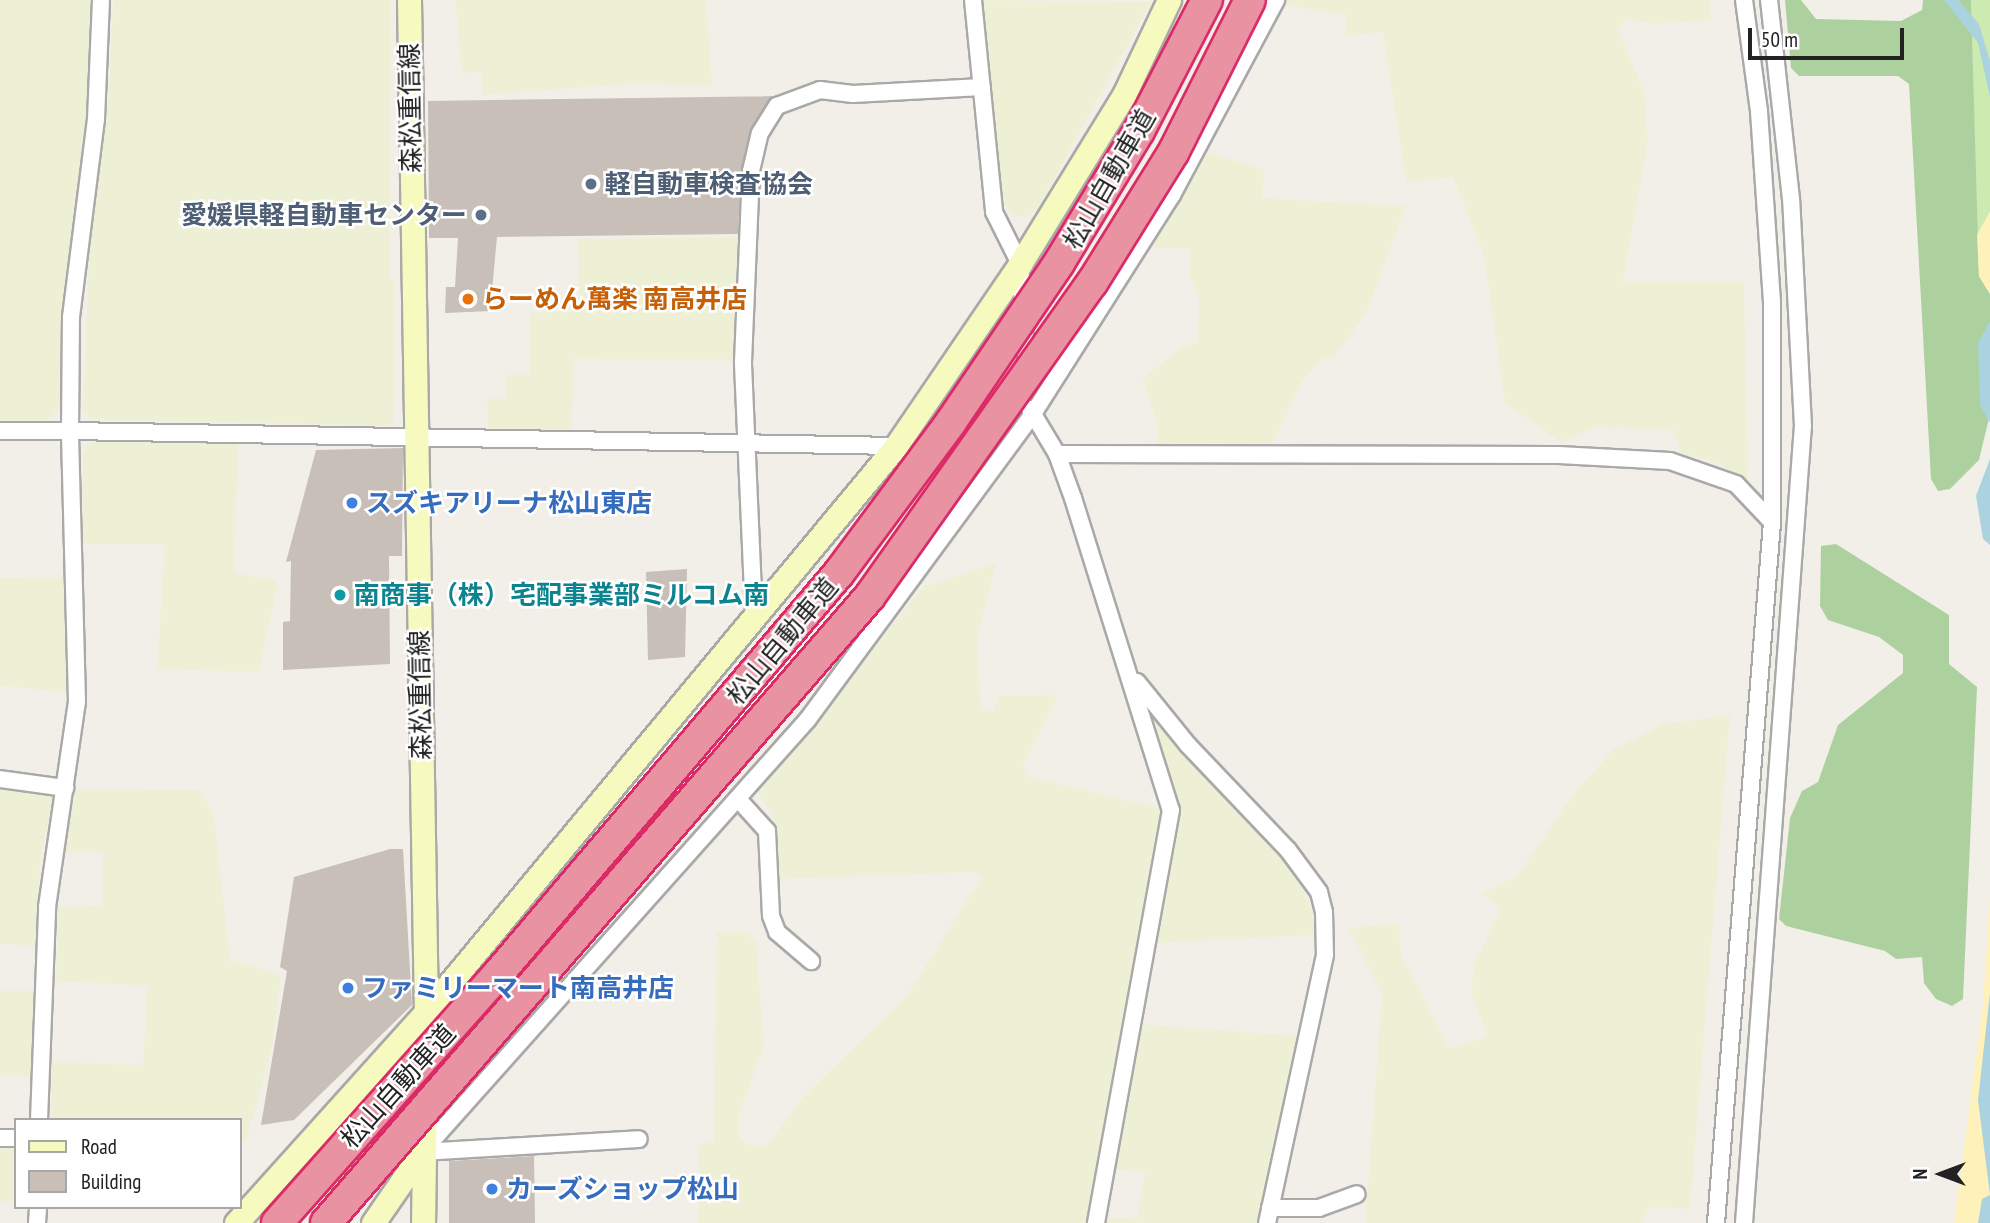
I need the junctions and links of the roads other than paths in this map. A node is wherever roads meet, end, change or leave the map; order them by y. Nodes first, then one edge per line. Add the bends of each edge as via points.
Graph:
1 (101, 0) edge
2 (409, 0) edge
3 (973, 0) edge
4 (1169, 0) edge
5 (1207, 0) edge
6 (1250, 0) edge
7 (1276, 0) edge
8 (1744, 0) edge
9 (1769, 0) edge
10 (982, 88) junction
11 (1020, 264) junction
12 (1031, 417) junction
13 (0, 430) edge
14 (70, 432) junction
15 (415, 436) junction
16 (747, 443) junction
17 (896, 446) junction
18 (1056, 454) junction
19 (1772, 522) junction
20 (754, 616) junction
21 (1133, 677) junction
22 (0, 779) edge
23 (65, 789) junction
24 (738, 799) junction
25 (811, 961) dead end
26 (426, 1012) junction
27 (39, 1118) edge
28 (639, 1139) dead end
29 (422, 1152) junction
30 (1357, 1194) dead end
31 (1268, 1215) edge
32 (236, 1223) edge
33 (276, 1223) edge
34 (326, 1223) edge
35 (373, 1223) edge
36 (423, 1223) edge
37 (1096, 1223) edge
38 (1716, 1223) edge
39 (1744, 1223) edge

1 - 14 street via 96,119 71,317
2 - 15 street, 森松重信線
3 - 10 street
4 - 11 street via 1124,95
5 - 33 highway, 松山自動車道, bridge via 1139,131 1059,263 951,422 839,573 499,973
6 - 34 highway, 松山自動車道, bridge via 1173,153 1092,284 870,596
7 - 12 street via 1172,195
8 - 19 street via 1759,111 1772,302
9 - 39 street via 1791,199 1803,426
10 - 11 street via 994,212
10 - 16 street via 853,94 820,90 777,106 760,133 751,171 743,362
11 - 12 street
11 - 17 street
12 - 18 street
12 - 24 street via 808,719
13 - 14 street
14 - 15 street
14 - 23 street via 77,702
15 - 16 street
15 - 26 street, 森松重信線
16 - 17 street
16 - 20 street
17 - 20 street
18 - 19 street via 1546,455 1670,461 1736,484
18 - 21 street
19 - 38 street
20 - 26 street
21 - 31 street via 1319,891 1325,955
21 - 37 street via 1171,810
22 - 23 street
23 - 27 street via 47,907
24 - 25 street via 767,831 771,916 777,933
24 - 29 street
26 - 29 street, 森松重信線
26 - 32 street
28 - 29 street
29 - 35 street
29 - 36 street, 森松重信線
30 - 31 street via 1319,1208

